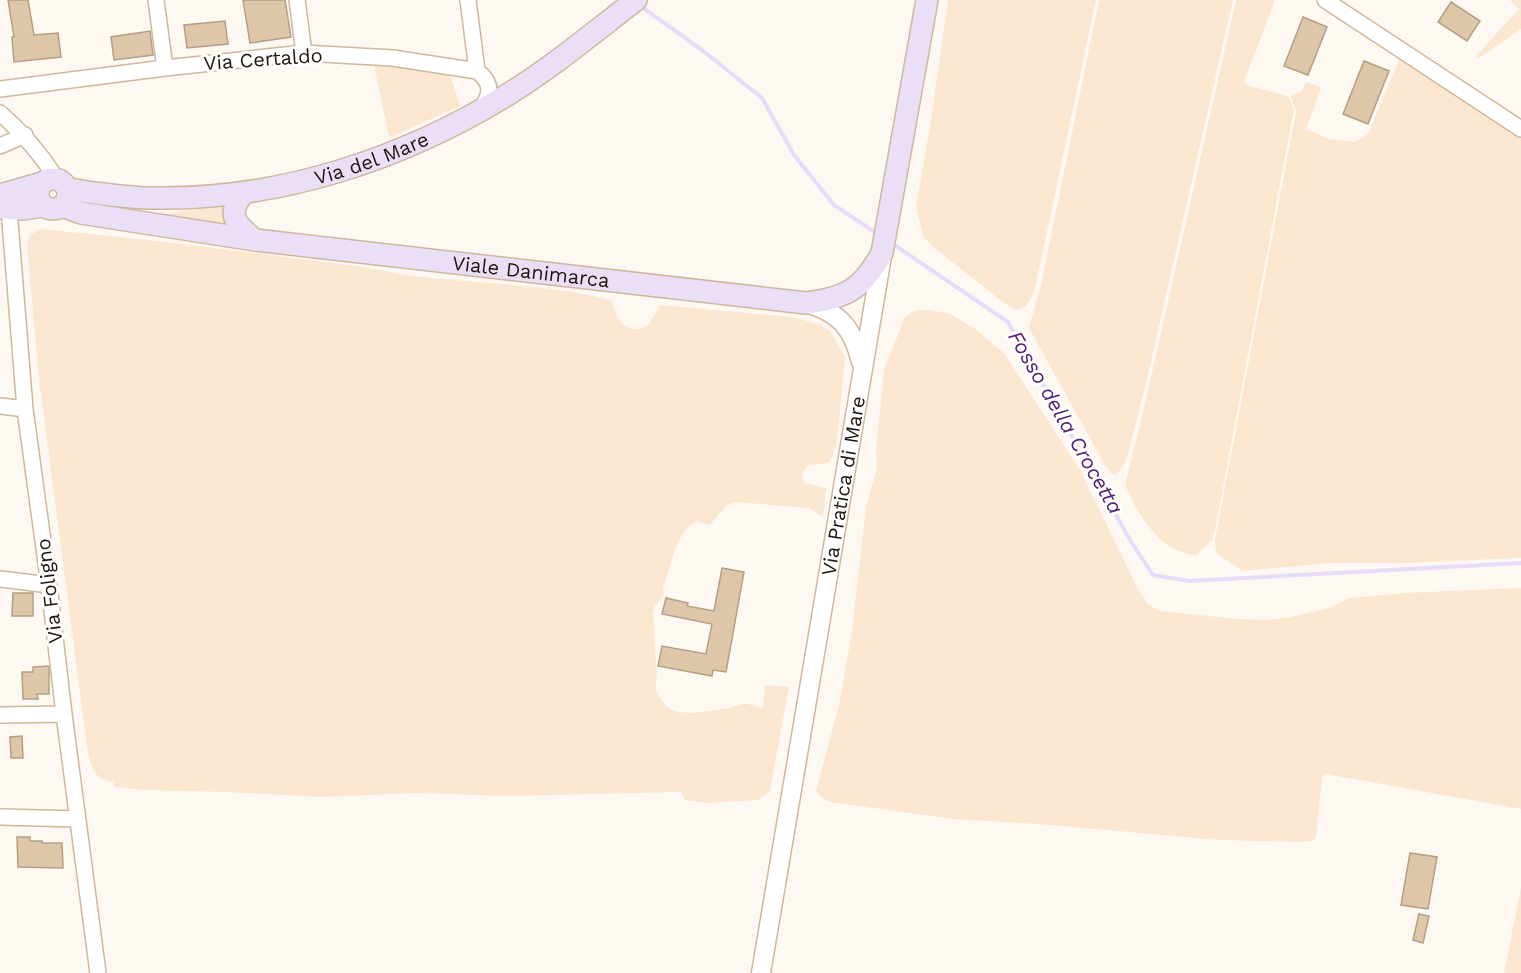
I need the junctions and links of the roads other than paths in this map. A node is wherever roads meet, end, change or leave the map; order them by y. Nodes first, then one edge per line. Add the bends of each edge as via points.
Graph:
1 (156, 0) edge
2 (297, 0) edge
3 (468, 0) edge
4 (927, 0) edge
5 (1325, 0) edge
6 (630, 5) edge
7 (304, 52) junction
8 (165, 68) junction
9 (477, 71) junction
10 (0, 89) edge
11 (477, 112) junction
12 (0, 113) edge
13 (1521, 129) edge
14 (25, 135) junction
15 (0, 146) edge
16 (54, 192) junction
17 (244, 193) junction
18 (3, 204) edge
19 (255, 240) junction
20 (882, 253) junction
21 (806, 303) junction
22 (862, 370) junction
23 (0, 406) edge
24 (25, 409) junction
25 (0, 579) edge
26 (50, 585) junction
27 (64, 714) junction
28 (0, 715) edge
29 (0, 817) edge
30 (77, 819) junction
31 (98, 973) edge
32 (761, 973) edge

1 - 8 street
2 - 7 street
3 - 9 street
4 - 20 main road, Via Pratica di Mare
5 - 13 street
6 - 11 main road, Via del Mare via 544,70
7 - 8 street, Via Certaldo
7 - 9 street, Via Certaldo via 393,58
8 - 10 street, Via Certaldo
9 - 11 street via 490,88 488,98
11 - 17 main road, Via del Mare via 364,164
12 - 14 street
14 - 15 street
14 - 16 street via 43,157
16 - 17 main road, Via del Mare via 155,198
16 - 18 main road, Viale Danimarca via 31,209
16 - 19 main road, Viale Danimarca via 81,213
17 - 19 main road via 236,202 234,213 237,224
18 - 24 street, Via Foligno
19 - 21 main road, Viale Danimarca
20 - 21 main road, Viale Danimarca via 861,284 848,293
20 - 22 street, Via Pratica di Mare
21 - 22 street, Viale Danimarca via 821,307 846,326 856,344
22 - 32 street, Via Pratica di Mare
23 - 24 street
24 - 26 street, Via Foligno
25 - 26 street
26 - 27 street, Via Foligno
27 - 28 street
27 - 30 street, Via Foligno
29 - 30 street
30 - 31 street, Via Foligno

